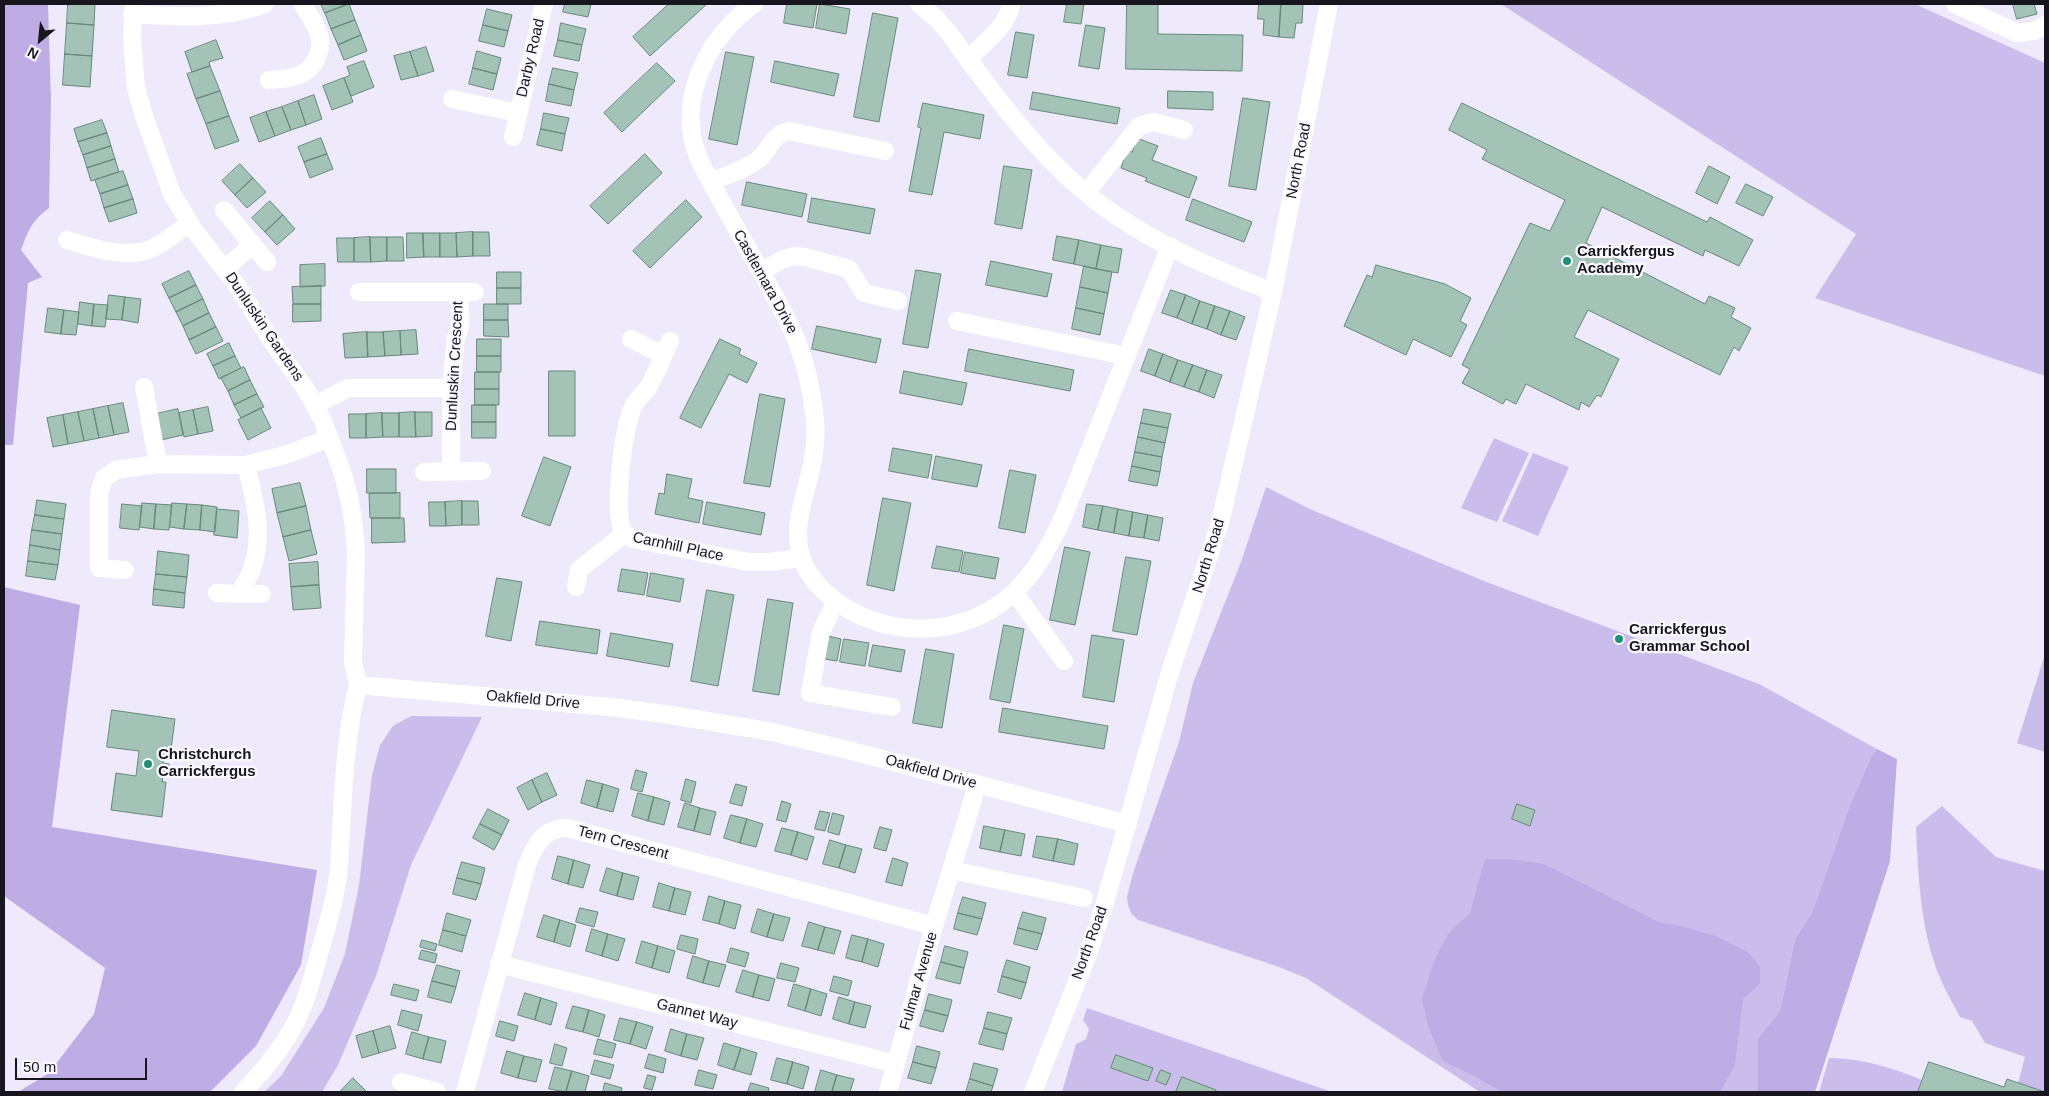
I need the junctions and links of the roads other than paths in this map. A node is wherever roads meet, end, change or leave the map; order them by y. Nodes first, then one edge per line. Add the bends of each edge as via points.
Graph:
1 (265, 4) edge
2 (303, 4) edge
3 (544, 4) edge
4 (752, 4) edge
5 (918, 4) edge
6 (1011, 4) edge
7 (1329, 4) edge
8 (1955, 4) edge
9 (133, 9) edge
10 (2045, 26) edge
11 (968, 59) junction
12 (270, 80) dead end
13 (452, 99) dead end
14 (518, 113) junction
15 (1184, 130) dead end
16 (513, 137) dead end
17 (885, 151) dead end
18 (710, 182) junction
19 (1087, 192) junction
20 (224, 210) dead end
21 (190, 223) junction
22 (67, 240) dead end
23 (253, 244) junction
24 (1170, 246) junction
25 (268, 262) dead end
26 (225, 268) junction
27 (761, 271) junction
28 (359, 292) dead end
29 (1273, 292) junction
30 (898, 301) dead end
31 (957, 321) dead end
32 (631, 339) dead end
33 (1126, 356) junction
34 (144, 387) dead end
35 (450, 388) junction
36 (315, 405) junction
37 (330, 438) junction
38 (158, 464) junction
39 (246, 465) junction
40 (451, 471) junction
41 (482, 471) dead end
42 (424, 472) dead end
43 (624, 534) junction
44 (802, 558) junction
45 (125, 570) dead end
46 (576, 587) dead end
47 (1014, 592) junction
48 (217, 593) dead end
49 (239, 594) junction
50 (262, 594) dead end
51 (836, 601) junction
52 (1064, 661) dead end
53 (358, 685) junction
54 (892, 707) dead end
55 (975, 784) junction
56 (1128, 824) junction
57 (951, 870) junction
58 (1084, 898) dead end
59 (934, 926) junction
60 (499, 964) junction
61 (896, 1064) junction
62 (401, 1082) dead end
63 (243, 1092) edge
64 (437, 1092) edge
65 (465, 1092) edge
66 (888, 1092) edge
67 (1033, 1092) edge

1 - 9 street via 216,16
2 - 12 street via 319,35 317,57 300,75
3 - 14 street, Darby Road
4 - 18 street, Castlemara Drive via 722,33 695,86 692,134
5 - 11 street via 943,25
6 - 11 street via 1000,27
7 - 29 street, North Road
8 - 10 street via 2017,33
9 - 21 street, Dunluskin Gardens via 133,68 139,102 172,194
11 - 19 street via 1016,122
13 - 14 street, Darby Road
14 - 16 street, Darby Road
15 - 19 street via 1154,122 1139,126
17 - 18 street via 786,131 776,136 755,162
18 - 27 street, Castlemara Drive
19 - 24 street via 1127,222
20 - 23 street
21 - 22 street via 159,245 137,252 112,251
21 - 26 street, Dunluskin Gardens
23 - 25 street
23 - 26 street
24 - 29 street via 1213,268
24 - 33 street, Castlemara Drive
26 - 36 street, Dunluskin Gardens
27 - 30 street via 789,256 805,257 849,269 864,293
27 - 44 street, Castlemara Drive via 798,342 815,414 813,456 798,525
28 - 35 street, Dunluskin Crescent via 467,292 456,337
29 - 56 street, North Road via 1220,523 1170,672
31 - 33 street
32 - 43 street, Carnhill Place via 666,348 629,419 619,501
33 - 47 street, Castlemara Drive via 1058,528 1033,570
34 - 38 street
35 - 36 street via 348,388
35 - 40 street, Dunluskin Crescent
36 - 37 street, Dunluskin Gardens
37 - 39 street
37 - 53 street, Dunluskin Gardens via 345,480 354,527 353,661
38 - 39 street
38 - 45 street via 116,470 107,474 102,483 99,493 99,568
39 - 49 street via 259,539 251,570
40 - 41 street
40 - 42 street
43 - 44 street, Carnhill Place via 632,539 749,562
43 - 46 street via 579,570
44 - 51 street, Castlemara Drive via 816,582
47 - 51 street, Castlemara Drive via 975,618 924,628 884,625
47 - 52 street
48 - 49 street
49 - 50 street
51 - 54 street via 821,632 810,693
53 - 55 street, Oakfield Drive via 671,715 767,731
53 - 63 street via 349,720 338,868 330,915 314,972 298,1017 273,1056
55 - 56 street, Oakfield Drive
55 - 57 street, Fulmar Avenue
56 - 67 street, North Road via 1088,954
57 - 58 street
57 - 59 street, Fulmar Avenue
59 - 60 street, Tern Crescent via 560,828 544,836 534,848
59 - 61 street, Fulmar Avenue
60 - 61 street, Gannet Way
60 - 65 street, Tern Crescent
61 - 66 street, Fulmar Avenue
62 - 64 street

